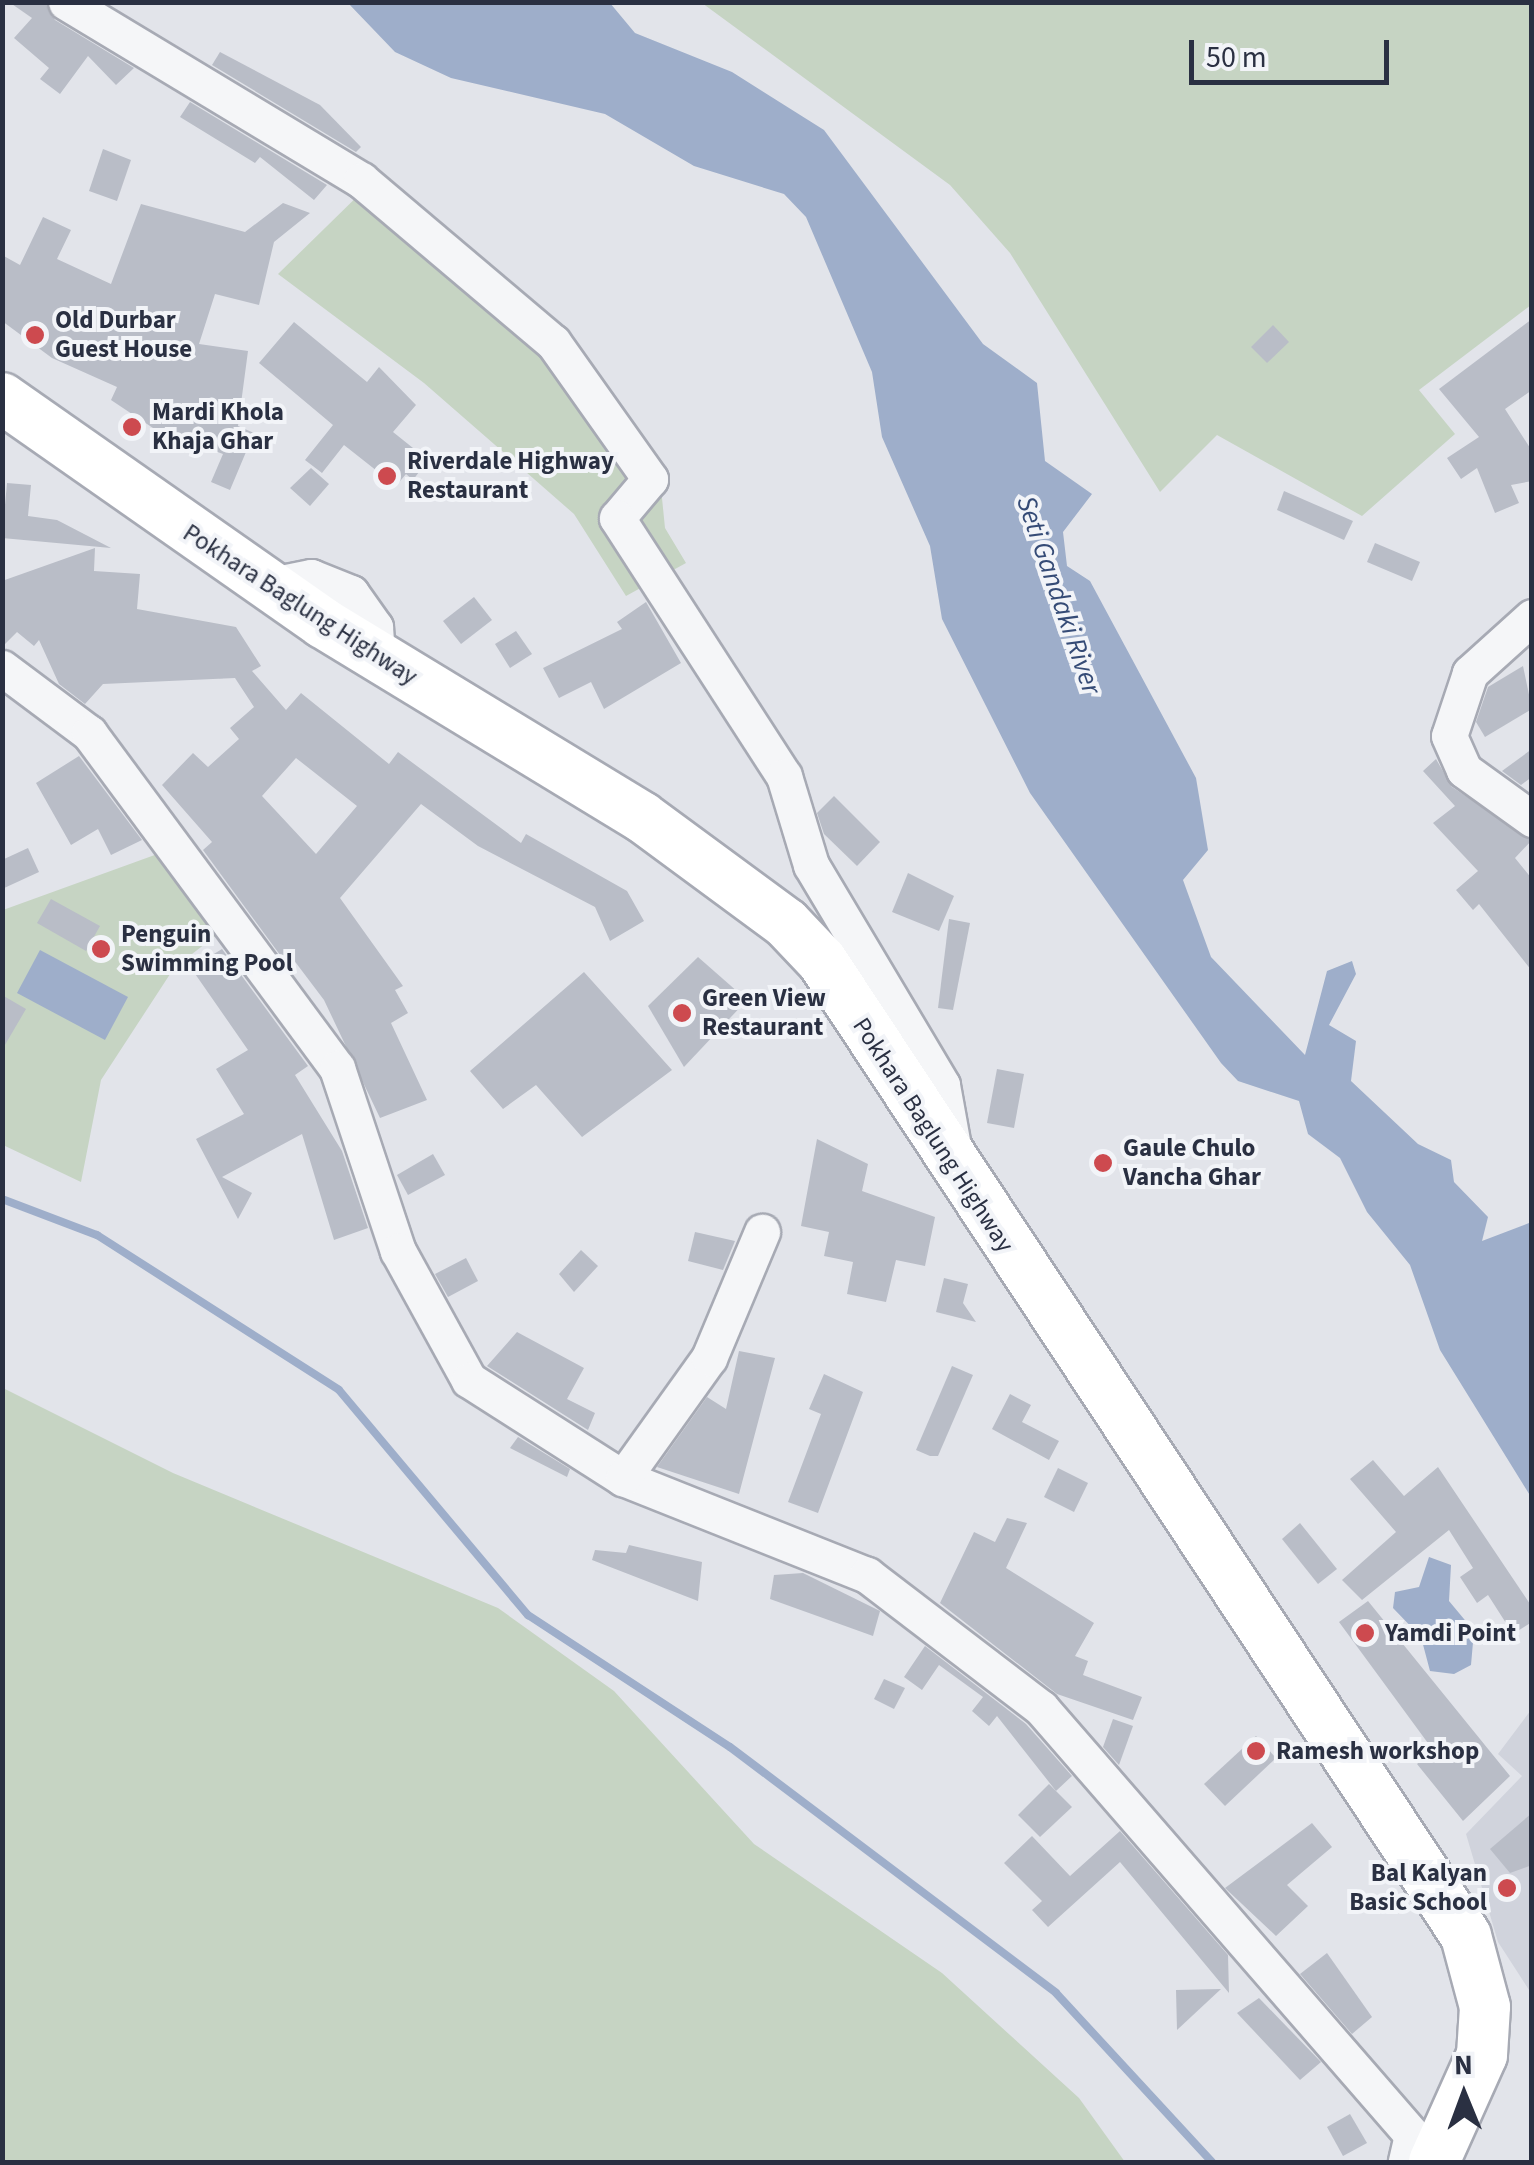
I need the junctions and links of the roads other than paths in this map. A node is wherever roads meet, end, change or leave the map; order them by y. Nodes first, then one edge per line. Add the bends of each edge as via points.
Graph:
1 (66, 2) edge
2 (2, 398) edge
3 (1532, 617) edge
4 (2, 668) edge
5 (1532, 819) edge
6 (958, 1176) junction
7 (762, 1232) dead end
8 (623, 1478) junction
9 (1406, 2162) edge
10 (1434, 2162) edge

1 - 6 street via 361,180 553,342 650,479 617,518 784,776 812,865 942,1085
2 - 6 highway, Pokhara Baglung Highway via 267,586 642,817 786,924 822,961
3 - 5 street via 1470,673 1448,736 1464,770
4 - 8 street via 89,732 337,1068 398,1252 469,1380
6 - 10 highway, Pokhara Baglung Highway via 1466,1936 1485,2007 1482,2055
7 - 8 street via 709,1358
8 - 9 street via 866,1575 1041,1708 1412,2135

